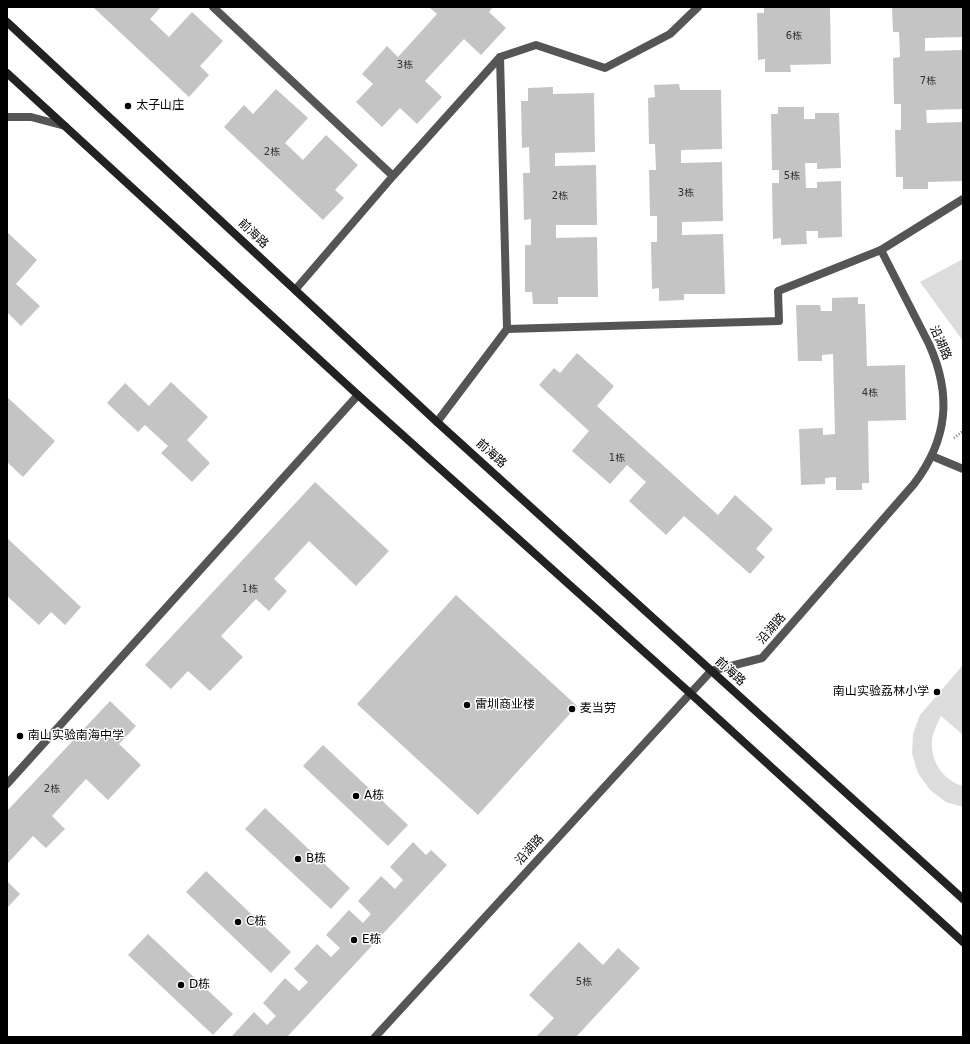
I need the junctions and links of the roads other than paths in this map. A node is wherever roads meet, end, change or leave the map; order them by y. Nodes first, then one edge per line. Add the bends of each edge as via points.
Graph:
1 (213, 7) edge
2 (698, 7) edge
3 (7, 22) edge
4 (500, 57) junction
5 (7, 73) edge
6 (7, 117) edge
7 (65, 126) junction
8 (393, 176) junction
9 (963, 198) edge
10 (881, 250) junction
11 (295, 290) junction
12 (507, 329) junction
13 (358, 396) junction
14 (437, 422) junction
15 (932, 456) junction
16 (963, 469) edge
17 (711, 671) junction
18 (690, 693) junction
19 (7, 784) edge
20 (963, 899) edge
21 (963, 942) edge
22 (375, 1037) edge

1 - 8 street
2 - 4 street via 670,34 605,68 536,45
3 - 11 street, 前海路
4 - 8 street
4 - 12 street
5 - 7 street
6 - 7 street via 31,116
7 - 13 street
8 - 11 street
9 - 10 street
10 - 12 street via 778,291 779,321
10 - 15 street, 沿湖路 via 929,344 940,375 944,408 941,430
11 - 14 street, 前海路
12 - 14 street
13 - 18 street
13 - 19 street
14 - 17 street, 前海路
15 - 16 street
15 - 17 street, 沿湖路 via 914,484 762,658
17 - 18 street, 沿湖路
17 - 20 street, 前海路
18 - 21 street
18 - 22 street, 沿湖路

